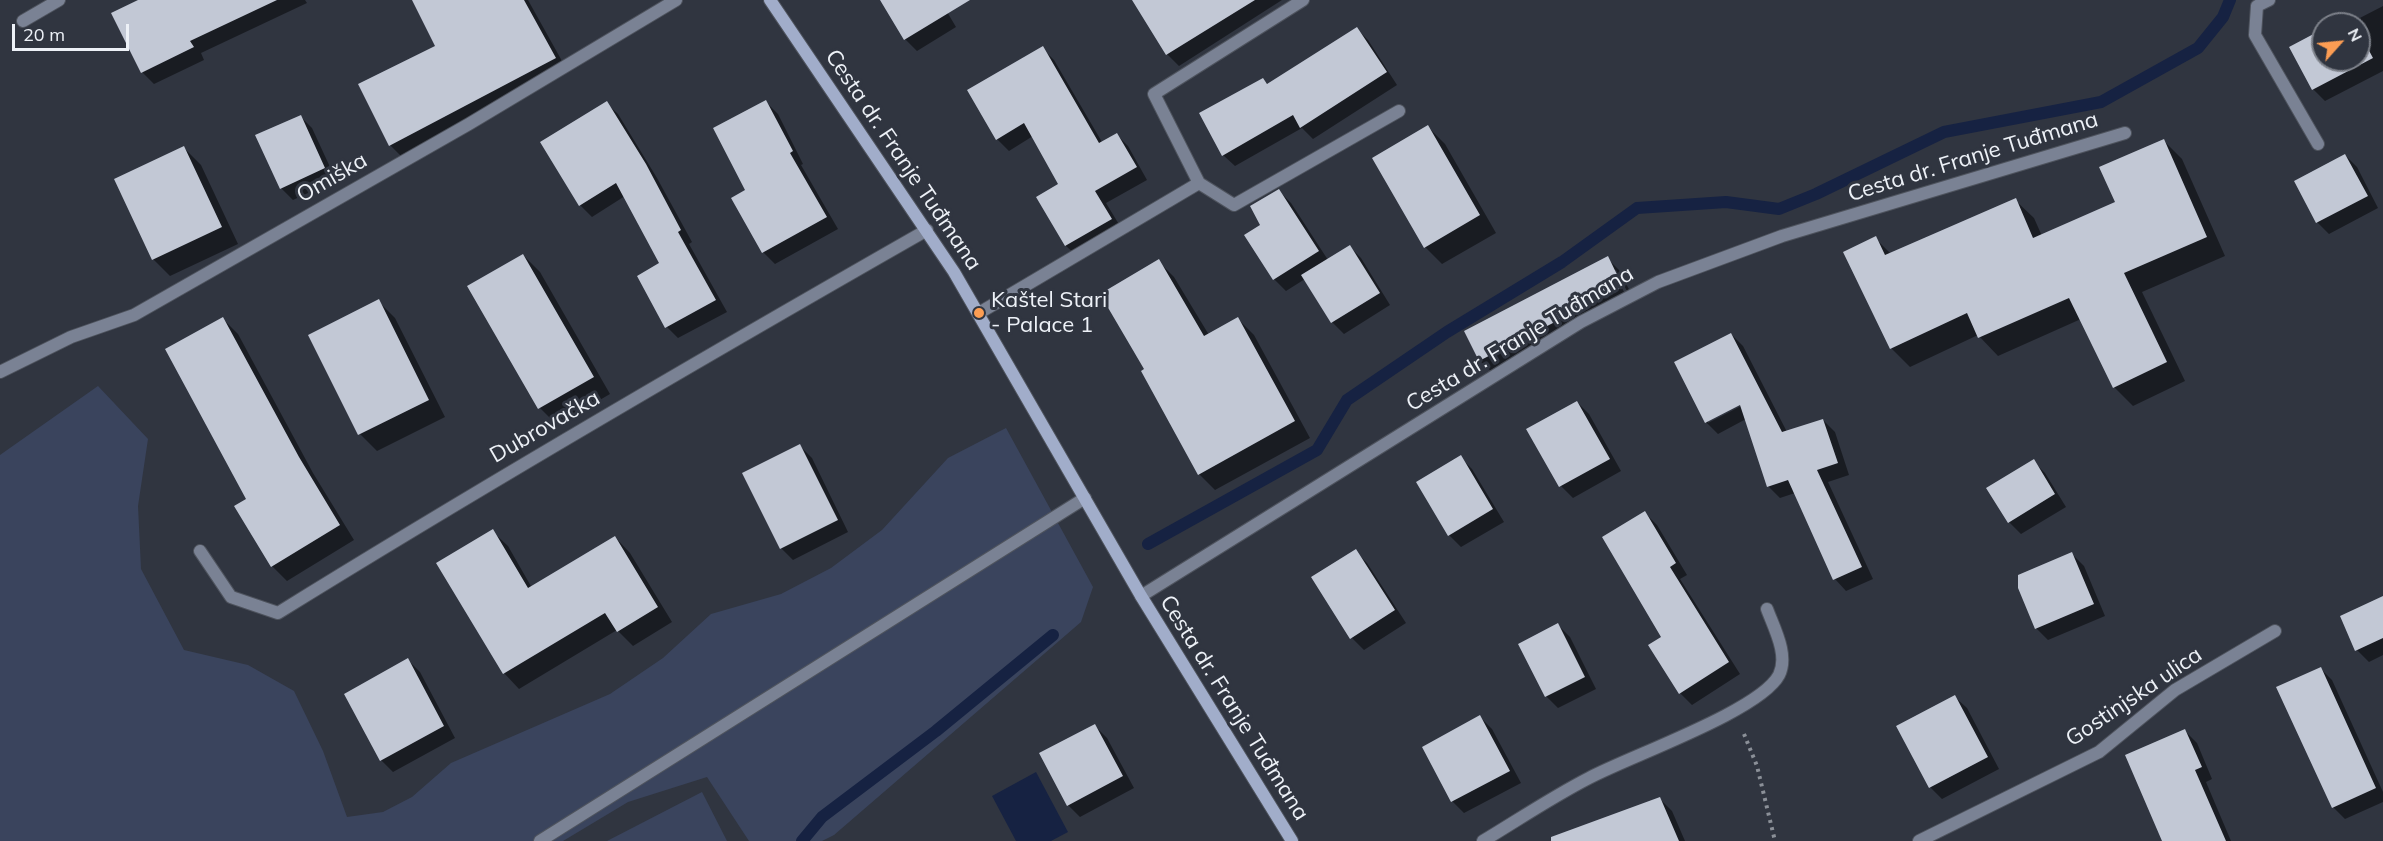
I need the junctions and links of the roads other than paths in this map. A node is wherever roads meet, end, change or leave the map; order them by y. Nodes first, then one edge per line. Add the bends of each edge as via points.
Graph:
1 (58, 0) edge
2 (676, 0) edge
3 (770, 0) edge
4 (1303, 0) edge
5 (2269, 0) edge
6 (23, 21) dead end
7 (1399, 111) dead end
8 (2125, 133) dead end
9 (2318, 144) dead end
10 (1199, 183) junction
11 (927, 230) junction
12 (979, 313) junction
13 (0, 372) edge
14 (1085, 498) junction
15 (200, 552) dead end
16 (1141, 596) junction
17 (1767, 609) dead end
18 (2275, 631) dead end
19 (540, 841) edge
20 (1292, 841) edge
21 (1483, 841) edge
22 (1919, 841) edge

1 - 6 street
2 - 13 street, Omiška via 469,124 134,315 71,337
3 - 11 main road, Cesta dr. Franje Tuđmana
4 - 10 street via 1154,94
5 - 9 street via 2257,6 2255,34
7 - 10 street via 1234,206
8 - 16 street, Cesta dr. Franje Tuđmana via 1782,236 1658,282 1581,322
10 - 12 street
11 - 12 main road, Cesta dr. Franje Tuđmana
11 - 15 street, Dubrovačka via 449,507 278,613 231,597
12 - 14 main road, Cesta dr. Franje Tuđmana
14 - 16 main road, Cesta dr. Franje Tuđmana
14 - 19 street
16 - 20 main road, Cesta dr. Franje Tuđmana
17 - 21 street via 1783,654 1780,674 1762,694 1734,711 1589,778
18 - 22 street, Gostinjska ulica via 2175,690 2099,752

